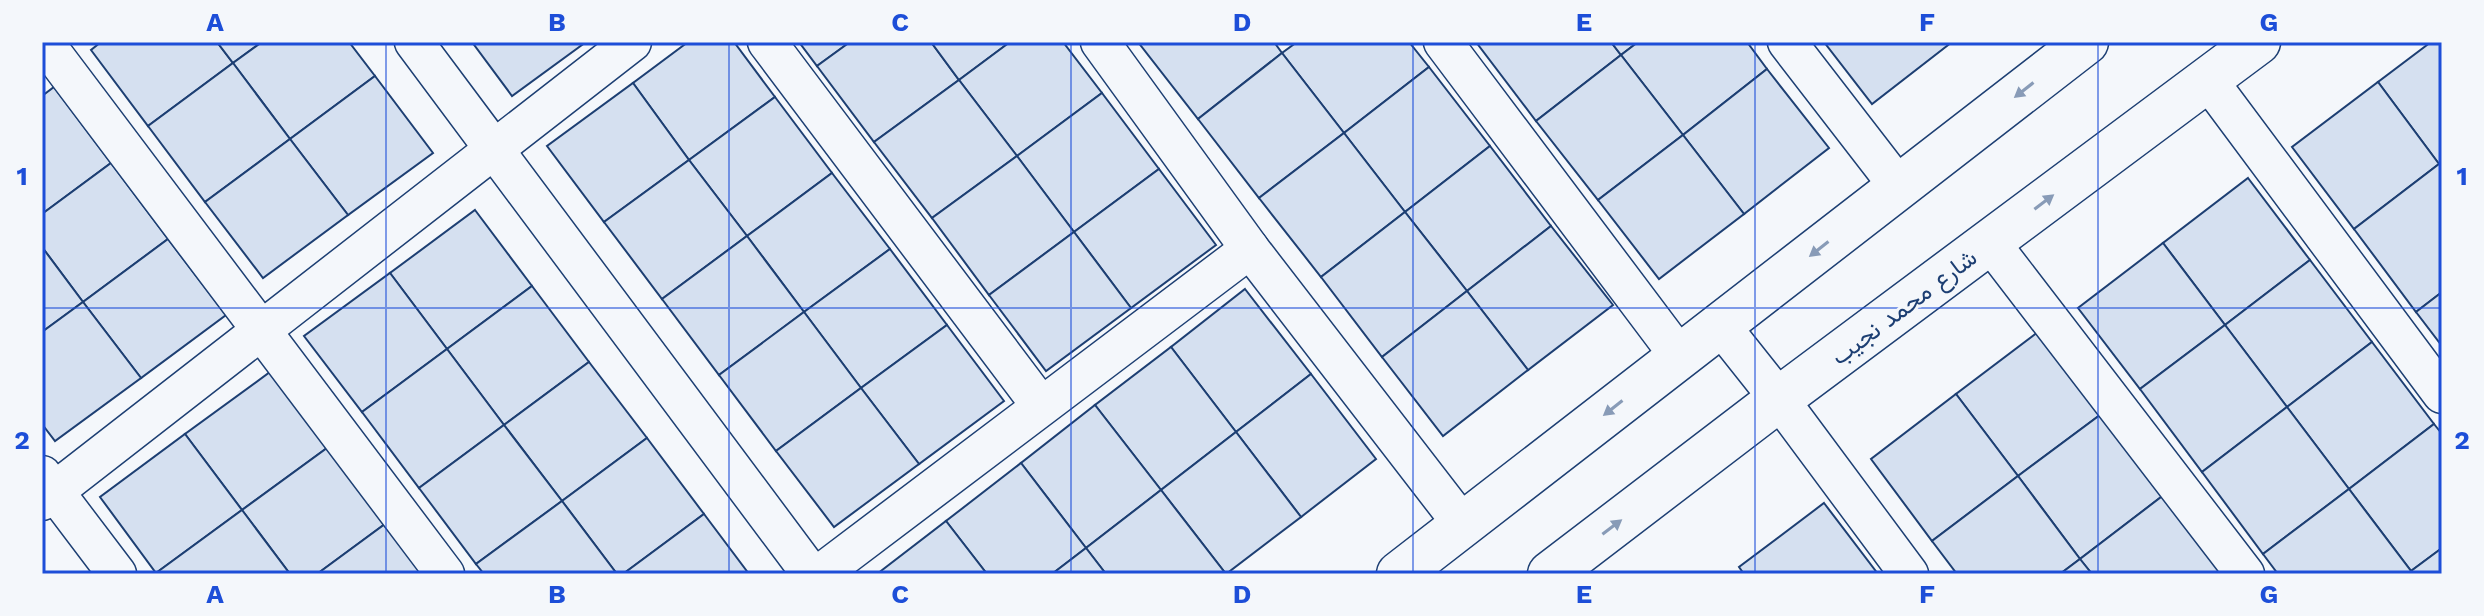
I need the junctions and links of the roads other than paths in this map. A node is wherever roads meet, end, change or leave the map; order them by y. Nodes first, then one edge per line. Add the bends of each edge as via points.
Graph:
1 (44, 42) edge
2 (414, 42) edge
3 (632, 42) edge
4 (767, 42) edge
5 (1100, 42) edge
6 (1443, 42) edge
7 (1787, 42) edge
8 (2086, 42) edge
9 (2258, 42) edge
10 (2208, 80) junction
11 (495, 148) junction
12 (1899, 187) junction
13 (1990, 242) junction
14 (1250, 249) junction
15 (1721, 326) junction
16 (262, 330) junction
17 (1680, 357) junction
18 (2442, 394) edge
19 (1779, 399) junction
20 (1041, 406) junction
21 (46, 489) edge
22 (1463, 525) junction
23 (1558, 572) edge
24 (117, 574) edge
25 (445, 574) edge
26 (811, 574) edge
27 (820, 574) edge
28 (1399, 574) edge
29 (1909, 574) edge
30 (2245, 574) edge

1 - 16 street
2 - 11 street
3 - 11 street
4 - 20 street
5 - 14 street
6 - 17 street
7 - 12 street
8 -> 12 main road
9 - 10 main road, شارع محمد نجيب
13 -> 10 main road, شارع محمد نجيب
10 - 18 street
11 - 16 street
11 - 26 street
12 -> 15 main road
13 - 19 main road, شارع محمد نجيب
13 - 30 street
14 - 20 street
14 - 22 street
15 - 17 main road
15 - 19 street
16 - 21 street
16 - 25 street
17 -> 22 main road
23 -> 19 main road, شارع محمد نجيب
19 - 29 street
20 - 27 street
21 - 24 street
22 - 28 main road

